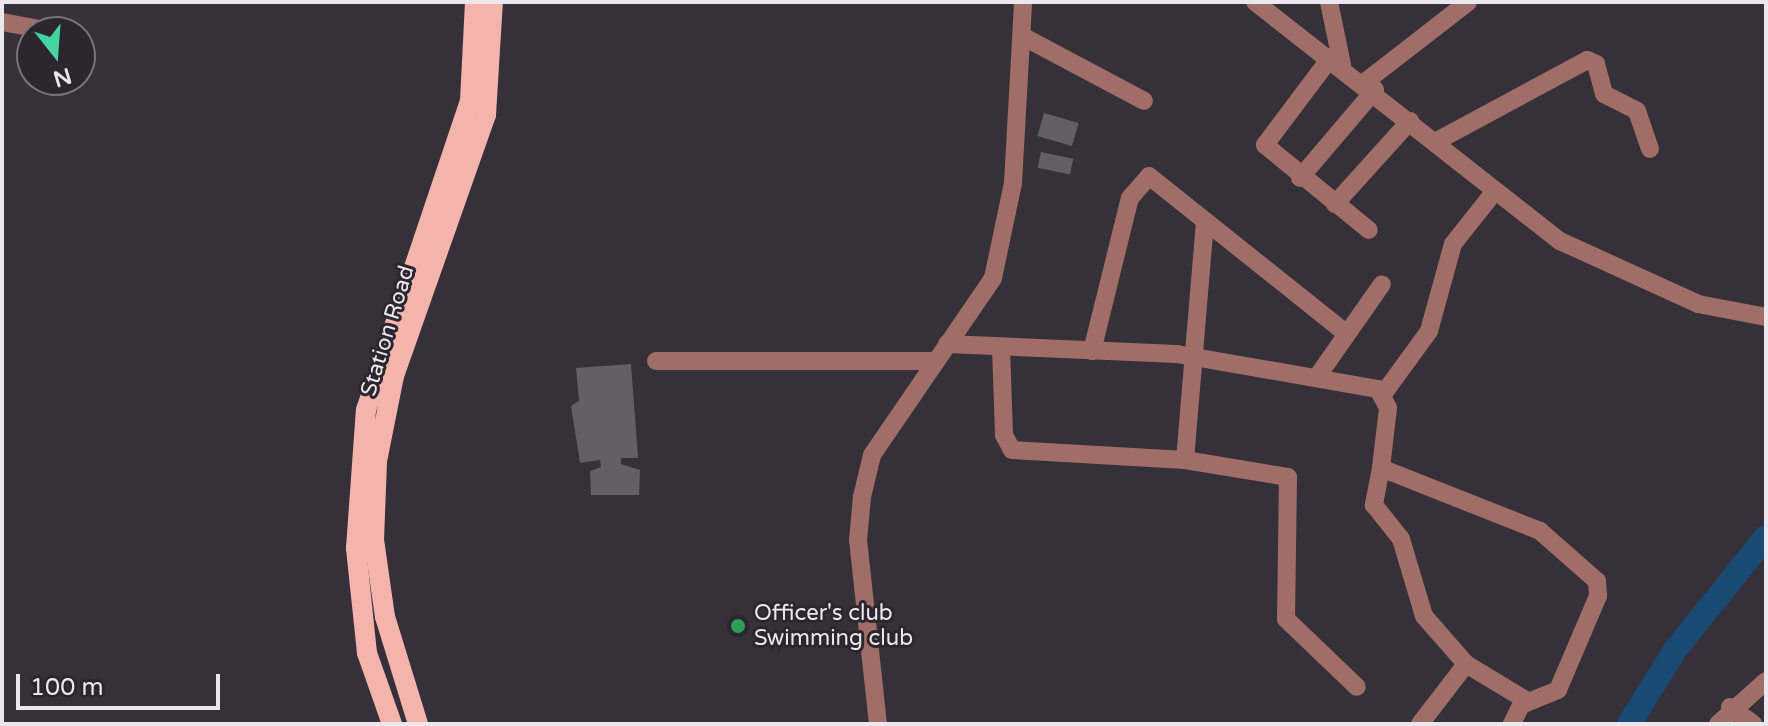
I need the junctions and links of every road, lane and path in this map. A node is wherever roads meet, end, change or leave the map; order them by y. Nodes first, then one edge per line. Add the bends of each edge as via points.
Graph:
1 (6, 2) edge
2 (475, 2) edge
3 (493, 2) edge
4 (1023, 2) edge
5 (1255, 2) edge
6 (1329, 2) edge
7 (1460, 5) edge
8 (2, 22) edge
9 (1022, 36) junction
10 (1336, 61) junction
11 (483, 76) junction
12 (1370, 86) junction
13 (1144, 101) dead end
14 (1410, 121) junction
15 (1435, 142) junction
16 (1650, 149) dead end
17 (1300, 178) junction
18 (1495, 191) junction
19 (1335, 204) junction
20 (1205, 221) junction
21 (1369, 230) dead end
22 (1382, 284) dead end
23 (1766, 317) edge
24 (1347, 334) junction
25 (947, 344) junction
26 (1001, 348) junction
27 (1092, 351) junction
28 (1194, 357) junction
29 (656, 361) dead end
30 (936, 361) junction
31 (386, 374) junction
32 (1317, 377) junction
33 (1384, 393) junction
34 (1185, 460) junction
35 (1381, 468) junction
36 (1466, 664) junction
37 (1766, 681) edge
38 (1357, 687) dead end
39 (1525, 703) junction
40 (1730, 707) junction
41 (392, 724) edge
42 (418, 724) edge
43 (878, 724) edge
44 (1420, 724) edge
45 (1512, 724) edge
46 (1718, 724) edge
47 (1753, 724) edge

1 - 8 street
2 - 11 main road, Station Road
3 - 11 main road, Station Road
4 - 9 street
5 - 10 street
6 - 10 street
7 - 12 street
9 - 13 street
9 - 25 street via 1013,183 993,278
10 - 12 street
10 - 17 street via 1265,145
11 - 31 main road, Station Road via 486,115
12 - 14 street
12 - 17 street
14 - 15 street
14 - 19 street
15 - 16 street via 1587,60 1596,64 1604,94 1637,111
15 - 18 street
17 - 19 street
18 - 23 street via 1560,241 1698,304
18 - 33 street via 1453,244 1429,331
19 - 21 street
20 - 24 street
20 - 27 street via 1149,176 1137,181
20 - 28 street
22 - 24 street
24 - 32 street
25 - 26 street
25 - 30 street
26 - 27 street
26 - 34 street via 1004,435 1012,450
27 - 28 street
28 - 32 street
28 - 34 street
29 - 30 street
30 - 43 street via 872,455 862,497 858,540
31 - 41 main road, Station Road via 366,410 356,540 367,653
31 - 42 main road, Station Road via 374,540 385,617
32 - 33 street
33 - 35 street
34 - 38 street via 1288,477 1286,619
35 - 36 street via 1377,513 1401,539 1424,616
35 - 39 street via 1540,531 1597,581 1598,596 1558,690
36 - 39 street
36 - 44 street
37 - 40 street
39 - 45 street
40 - 46 street
40 - 47 street

